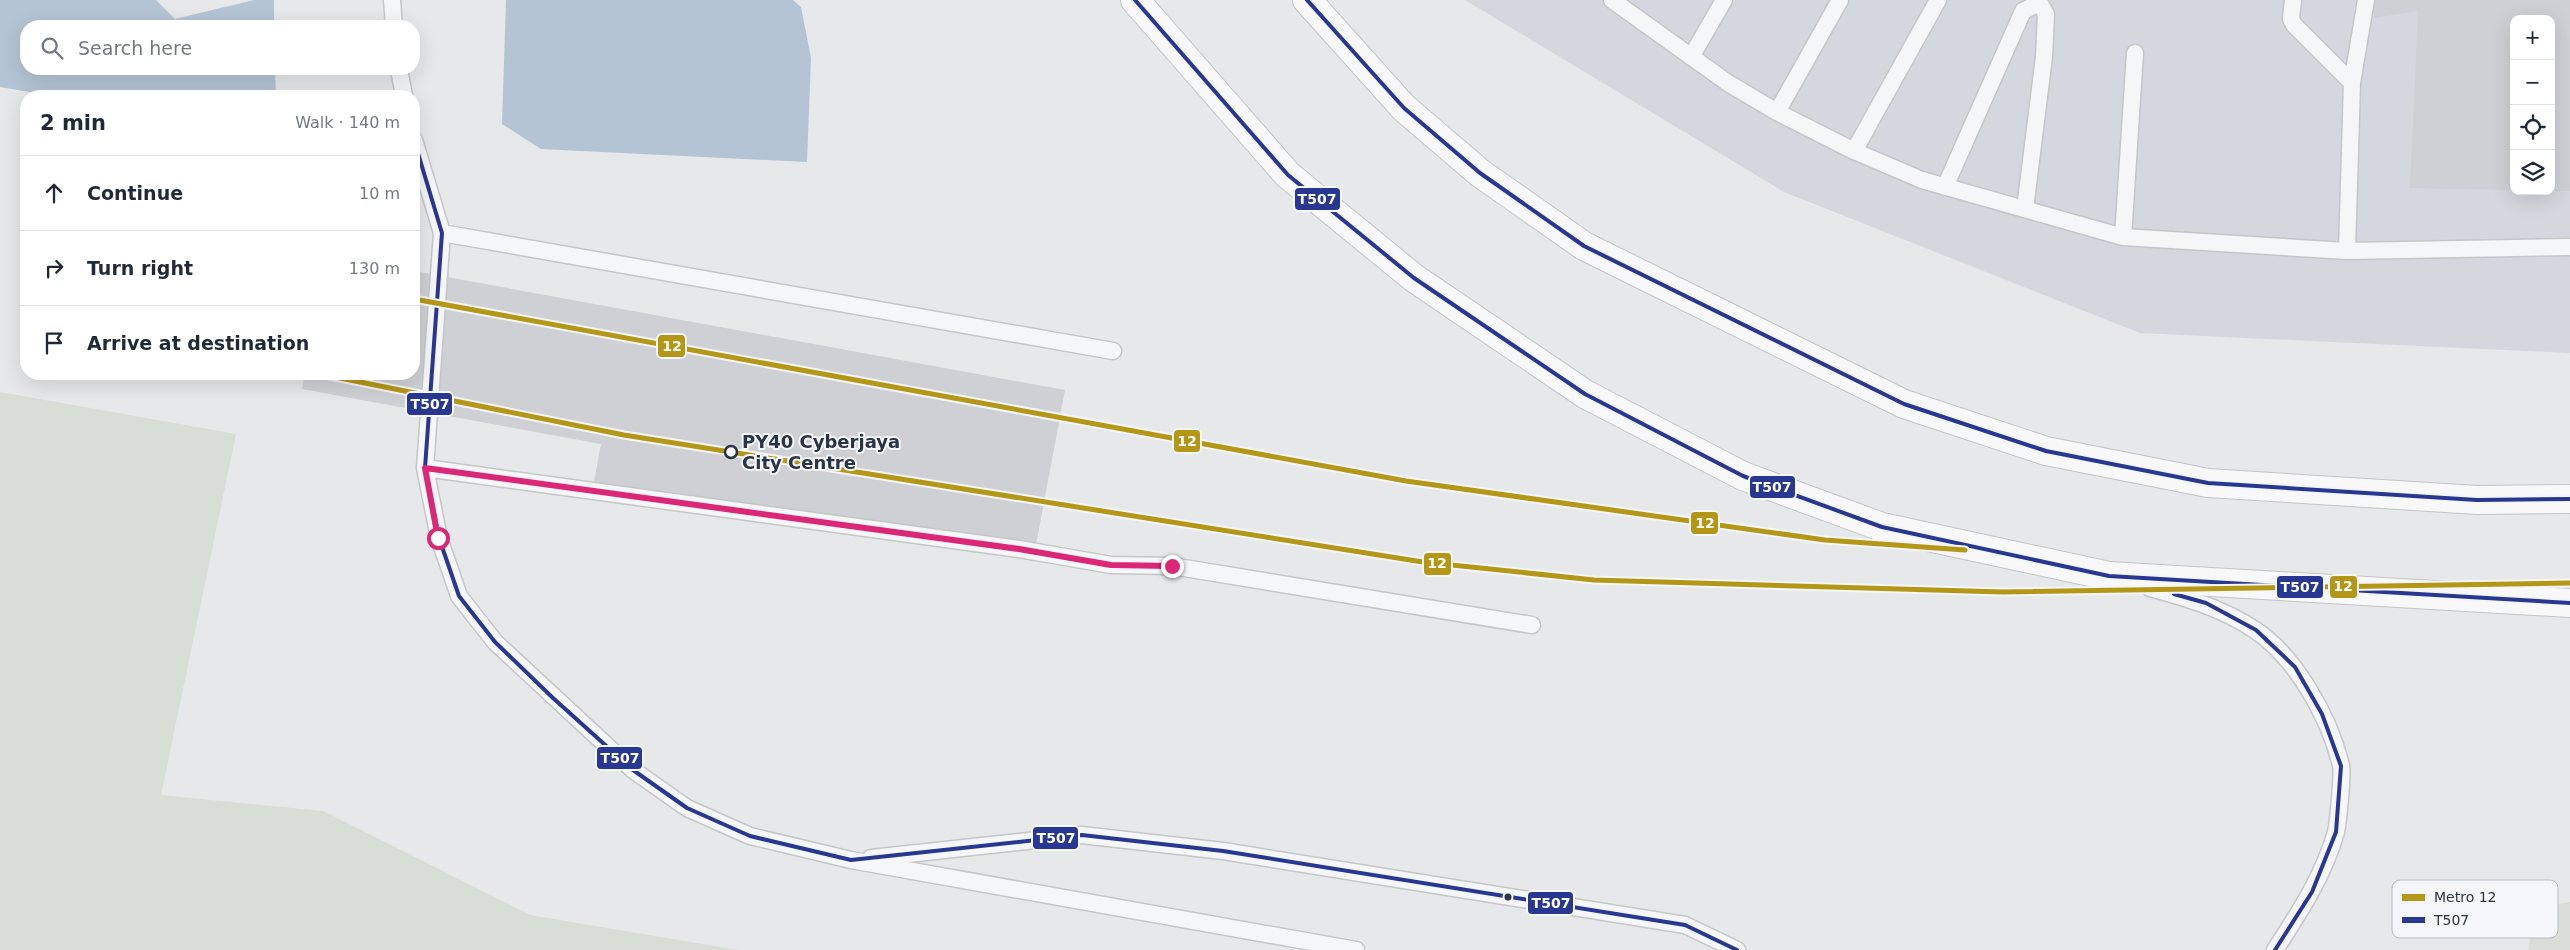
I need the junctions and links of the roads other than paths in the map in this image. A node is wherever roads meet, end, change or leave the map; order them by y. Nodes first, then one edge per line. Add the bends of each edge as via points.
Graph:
1 (392, 0) edge
2 (1135, 0) edge
3 (1307, 0) edge
4 (1612, 0) edge
5 (1724, 0) edge
6 (1840, 0) edge
7 (1938, 0) edge
8 (2293, 0) edge
9 (2366, 0) edge
10 (2038, 1) edge
11 (1630, 5) edge
12 (394, 20) edge
13 (2135, 53) dead end
14 (1691, 56) junction
15 (400, 75) edge
16 (2352, 83) junction
17 (403, 90) edge
18 (1777, 112) junction
19 (1854, 151) junction
20 (420, 160) edge
21 (1945, 187) junction
22 (2024, 209) junction
23 (442, 233) junction
24 (2123, 237) junction
25 (2570, 247) edge
26 (2347, 251) junction
27 (1113, 350) dead end
28 (425, 468) junction
29 (2570, 499) edge
30 (2109, 576) junction
31 (2570, 603) edge
32 (1532, 625) dead end
33 (851, 860) junction
34 (1356, 950) edge
35 (1737, 950) edge
36 (2275, 950) edge

1 - 12 lane
2 - 30 main road via 1288,175 1414,278 1584,394 1743,476 1882,527
3 - 29 main road via 1404,108 1480,173 1584,246 1904,404 2046,451 2208,483 2477,500
4 - 11 lane
5 - 14 lane
6 - 18 lane
7 - 19 lane
8 - 16 lane via 2291,19 2294,25
9 - 16 lane
10 - 21 lane via 2023,11
10 - 22 lane via 2046,14 2044,57
11 - 14 lane
13 - 24 lane
14 - 18 lane
15 - 17 lane
16 - 26 lane
18 - 19 lane
19 - 21 lane
20 - 23 lane
21 - 22 lane
22 - 24 lane
23 - 27 lane
23 - 28 lane
24 - 26 lane
25 - 26 lane
28 - 32 lane via 1010,548 1111,565 1172,566
28 - 33 lane via 438,538 459,596 495,642 553,698 633,770 686,808 750,836
30 - 31 main road
30 - 36 lane via 2206,604 2256,630 2295,668 2322,714 2341,766 2336,832 2312,892
33 - 34 lane
33 - 35 lane via 1082,836 1223,851 1685,925

